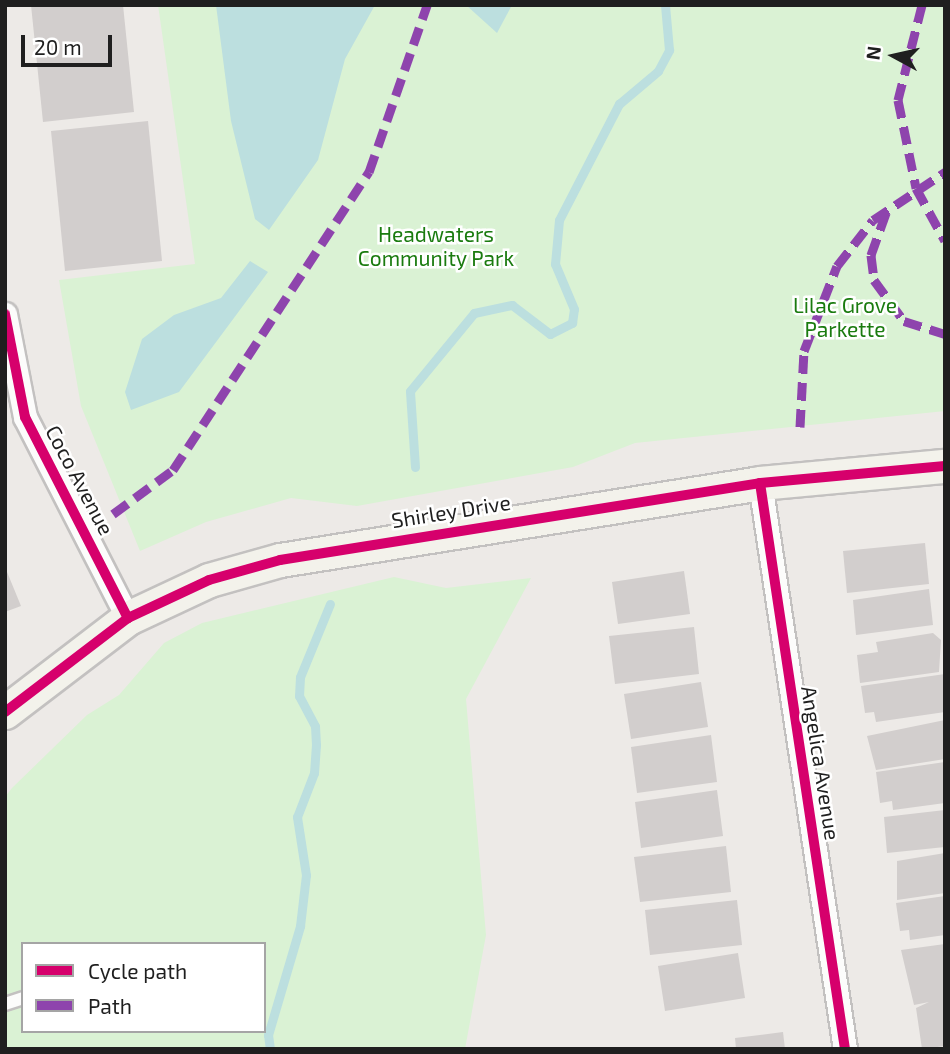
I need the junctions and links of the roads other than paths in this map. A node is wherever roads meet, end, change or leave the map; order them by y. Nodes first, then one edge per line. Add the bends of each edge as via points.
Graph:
1 (5, 314) edge
2 (945, 466) edge
3 (760, 483) junction
4 (128, 618) junction
5 (5, 712) edge
6 (845, 1049) edge

1 - 4 street, Coco Avenue via 25,417
2 - 3 street, Shirley Drive
3 - 4 street, Shirley Drive via 280,560 209,580
3 - 6 street, Angelica Avenue
4 - 5 street, Shirley Drive

